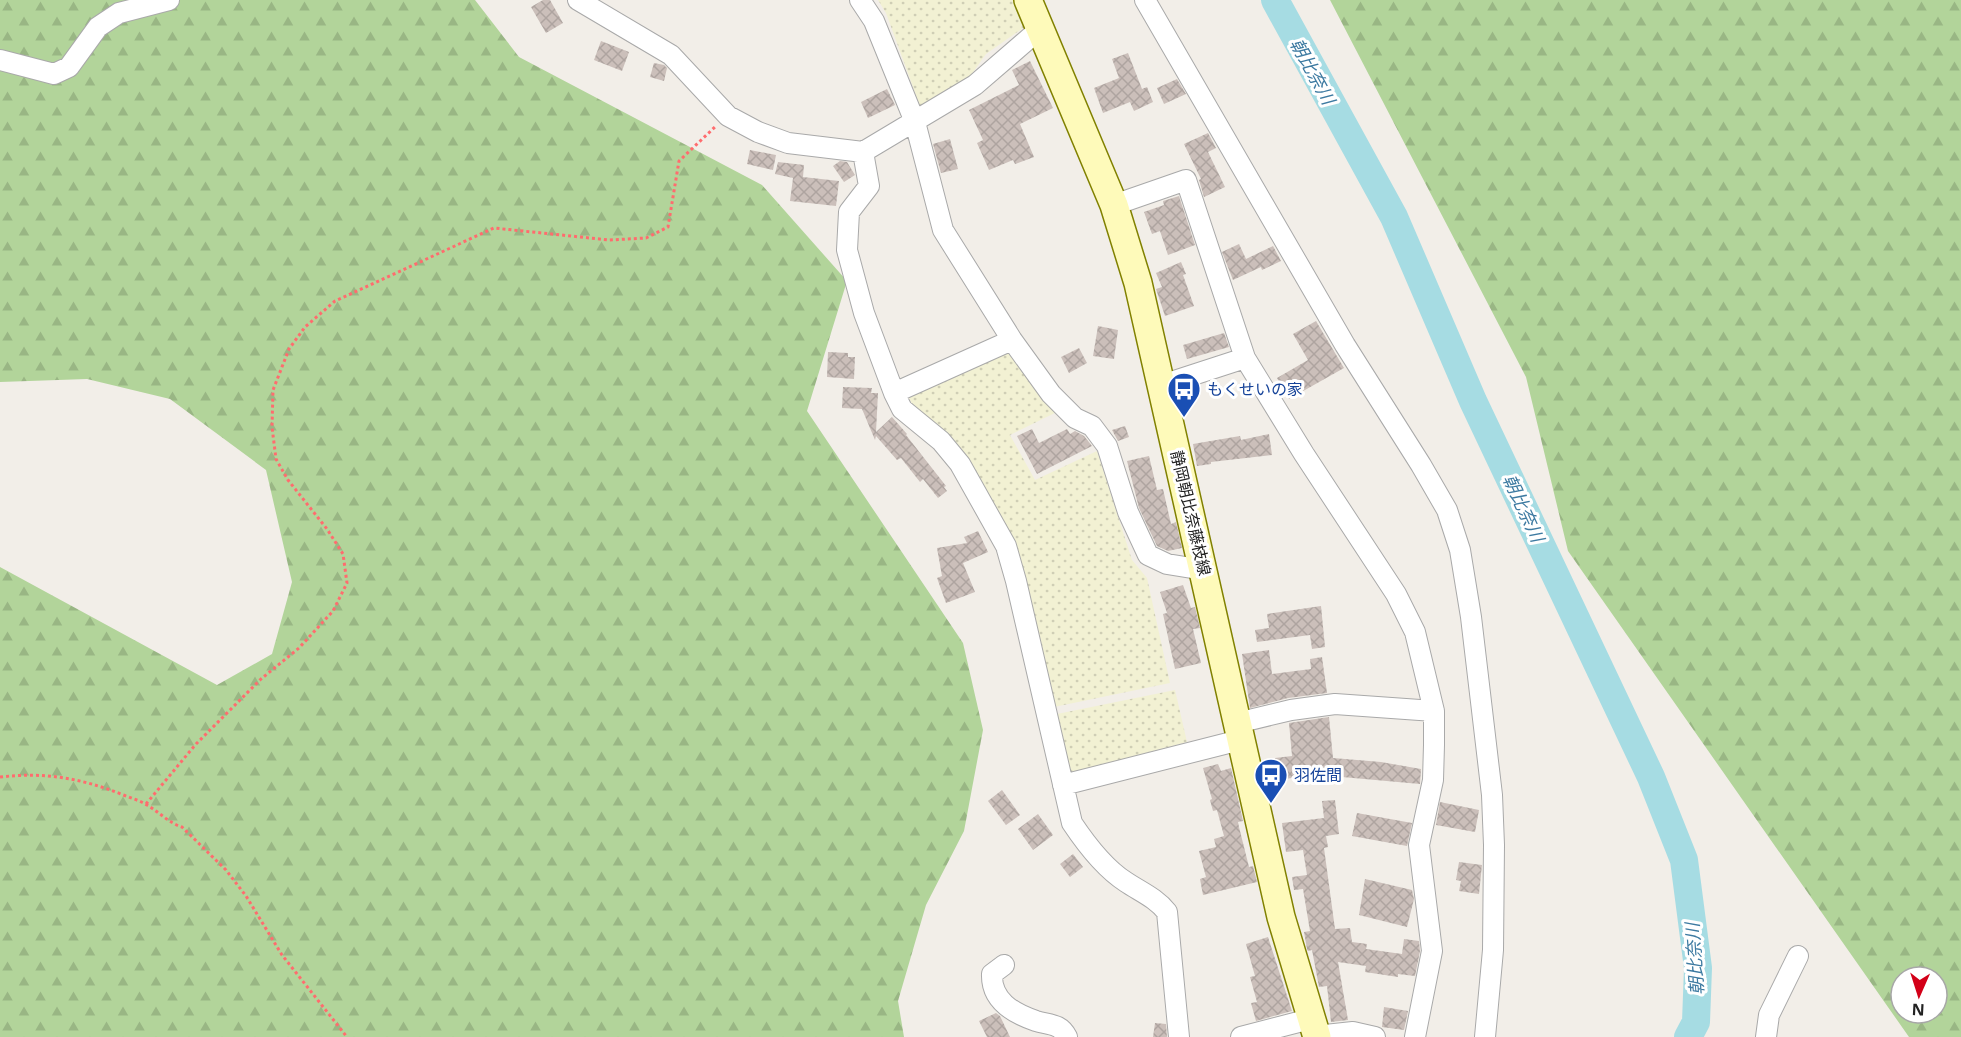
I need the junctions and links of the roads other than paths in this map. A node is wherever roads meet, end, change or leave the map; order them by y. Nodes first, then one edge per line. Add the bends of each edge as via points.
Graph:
1 (169, 0) edge
2 (578, 0) edge
3 (860, 0) edge
4 (1028, 0) edge
5 (1145, 0) edge
6 (1041, 28) junction
7 (0, 60) edge
8 (915, 122) junction
9 (863, 152) junction
10 (1114, 205) junction
11 (1012, 340) junction
12 (1245, 358) junction
13 (1162, 385) junction
14 (894, 393) junction
15 (1204, 570) junction
16 (1434, 711) junction
17 (1238, 732) junction
18 (1063, 785) junction
19 (1798, 956) dead end
20 (1004, 964) dead end
21 (1314, 1031) edge
22 (1067, 1037) edge
23 (1179, 1037) edge
24 (1242, 1037) edge
25 (1376, 1037) edge
26 (1415, 1037) edge
27 (1485, 1037) edge
28 (1766, 1037) edge

1 - 7 street via 118,14 98,27 69,67 54,74
2 - 9 street via 670,56 728,116 788,143
3 - 8 street via 874,21
4 - 6 main road, 静岡朝比奈藤枝線
5 - 27 street via 1345,345 1447,510 1460,550 1472,617 1492,795 1493,950
6 - 8 street via 975,85
6 - 10 main road, 静岡朝比奈藤枝線
8 - 9 street
8 - 11 street via 943,230
9 - 14 street via 868,186 849,212 847,250 864,312
10 - 12 street via 1186,180
10 - 13 main road, 静岡朝比奈藤枝線 via 1138,283
11 - 14 street
11 - 15 street via 1051,394 1075,418 1092,426 1107,446 1128,512 1148,555 1167,564
12 - 13 street
12 - 16 street via 1396,594 1415,632
13 - 15 main road, 静岡朝比奈藤枝線
14 - 18 street via 902,410 940,441 960,464 1006,546
15 - 17 main road, 静岡朝比奈藤枝線
16 - 17 street via 1335,704 1291,710
16 - 26 street via 1433,780 1419,845 1432,951
17 - 18 street
17 - 21 main road, 静岡朝比奈藤枝線 via 1281,917
18 - 23 street via 1072,823 1083,841 1124,881 1159,902 1167,912
19 - 28 street via 1769,1015
20 - 22 street via 992,974 991,986 1006,1007 1036,1021 1056,1025
21 - 24 street
21 - 25 street

